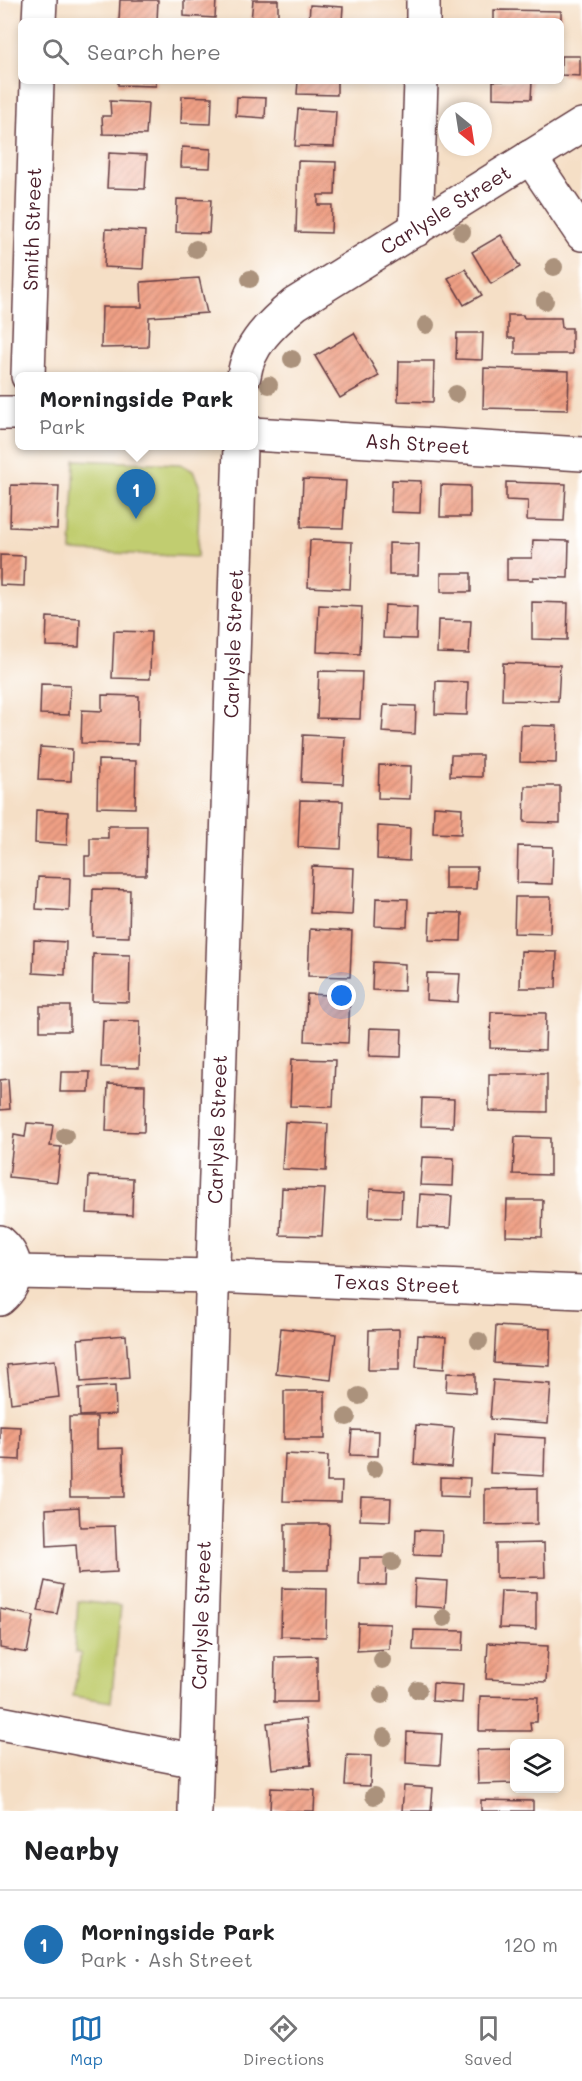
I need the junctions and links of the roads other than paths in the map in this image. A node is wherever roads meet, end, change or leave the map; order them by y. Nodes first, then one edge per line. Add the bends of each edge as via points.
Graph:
1 (39, 0) edge
2 (423, 0) edge
3 (39, 18) edge
4 (423, 18) edge
5 (37, 84) edge
6 (421, 84) edge
7 (582, 125) edge
8 (530, 158) junction
9 (416, 230) junction
10 (582, 234) edge
11 (28, 372) edge
12 (245, 372) edge
13 (0, 412) edge
14 (15, 413) edge
15 (258, 434) edge
16 (240, 450) edge
17 (582, 453) edge
18 (0, 1242) edge
19 (214, 1276) junction
20 (8, 1286) edge
21 (582, 1292) edge
22 (0, 1723) edge
23 (197, 1761) junction
24 (195, 1811) edge

1 - 3 street
2 - 4 street
5 - 11 street, Smith Street
6 - 9 street
7 - 8 street, Carlysle Street
8 - 9 street, Carlysle Street
8 - 10 street
9 - 12 street, Carlysle Street via 295,304 271,324 253,350
13 - 14 street
15 - 17 street, Ash Street
16 - 19 street, Carlysle Street
18 - 20 street via 14,1260
19 - 20 street, Texas Street via 62,1272
19 - 21 street, Texas Street
19 - 23 street, Carlysle Street
22 - 23 street
23 - 24 street, Carlysle Street

